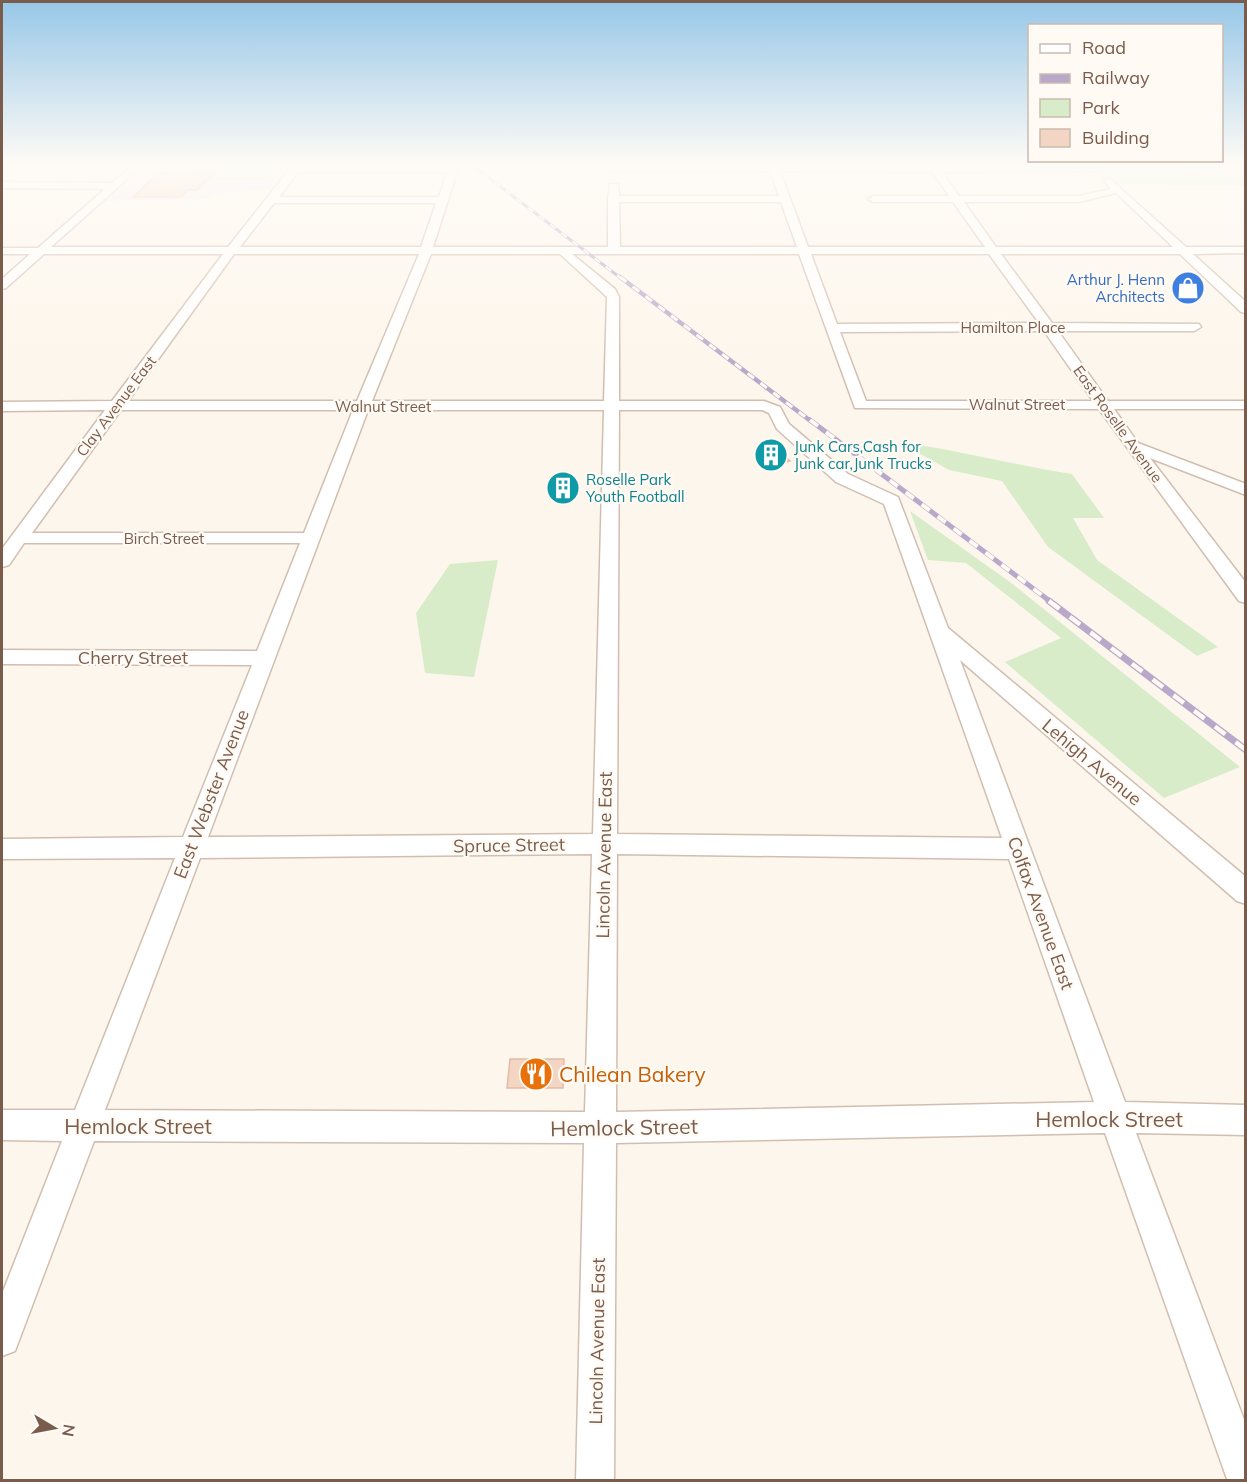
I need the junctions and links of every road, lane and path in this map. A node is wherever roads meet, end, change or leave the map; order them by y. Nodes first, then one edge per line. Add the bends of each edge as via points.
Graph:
1 (59, 234) edge
2 (245, 234) edge
3 (430, 234) edge
4 (614, 234) edge
5 (798, 234) edge
6 (981, 234) edge
7 (1164, 234) edge
8 (425, 250) junction
9 (565, 250) junction
10 (614, 250) junction
11 (803, 250) junction
12 (992, 250) junction
13 (1180, 250) junction
14 (1245, 250) edge
15 (2, 251) edge
16 (40, 251) junction
17 (231, 251) junction
18 (2, 285) edge
19 (1245, 309) edge
20 (1047, 327) junction
21 (1194, 327) dead end
22 (832, 328) junction
23 (1104, 404) junction
24 (764, 405) joint
25 (1245, 405) edge
26 (2, 406) edge
27 (116, 406) junction
28 (362, 406) junction
29 (610, 406) junction
30 (1132, 446) junction
31 (1245, 490) edge
32 (19, 538) junction
33 (310, 538) junction
34 (2, 561) edge
35 (1245, 597) edge
36 (939, 631) junction
37 (2, 657) edge
38 (264, 658) junction
39 (604, 844) junction
40 (190, 848) junction
41 (2, 849) edge
42 (1017, 849) junction
43 (1245, 893) edge
44 (1114, 1117) junction
45 (1245, 1120) edge
46 (2, 1125) edge
47 (83, 1126) junction
48 (600, 1128) junction
49 (2, 1338) edge
50 (1245, 1479) edge
51 (595, 1480) edge

1 - 16 street
2 - 17 street, Clay Avenue East
3 - 8 street, East Webster Avenue
4 - 10 street
5 - 11 street
6 - 12 street, East Roselle Avenue
7 - 13 street
8 - 9 street
8 - 17 street
8 - 28 street, East Webster Avenue
9 - 10 street
9 - 29 street, Lincoln Avenue East via 613,297
10 - 11 street
11 - 12 street
11 - 22 street
12 - 13 street
12 - 20 street, East Roselle Avenue
13 - 14 street
13 - 19 street
15 - 16 street
16 - 17 street
16 - 18 street
17 - 27 street, Clay Avenue East
20 - 21 street, Hamilton Place
20 - 22 street, Hamilton Place
20 - 23 street, East Roselle Avenue
22 - 23 street, Walnut Street via 860,405
23 - 25 street, Walnut Street
23 - 30 street, East Roselle Avenue
24 - 29 street, Walnut Street
24 - 36 street, Colfax Avenue East via 775,410 782,426 842,478 892,501
26 - 27 street, Walnut Street
27 - 28 street, Walnut Street
27 - 32 street, Clay Avenue East
28 - 29 street, Walnut Street
28 - 33 street, East Webster Avenue
29 - 39 street, Lincoln Avenue East
30 - 31 street
30 - 35 street, East Roselle Avenue
32 - 33 street, Birch Street
32 - 34 street, Clay Avenue East
33 - 38 street, East Webster Avenue
36 - 42 street, Colfax Avenue East
36 - 43 street, Lehigh Avenue
37 - 38 street, Cherry Street
38 - 40 street, East Webster Avenue
39 - 40 street, Spruce Street
39 - 42 street, Spruce Street
39 - 48 street, Lincoln Avenue East
40 - 41 street, Spruce Street
40 - 47 street, East Webster Avenue
42 - 44 street, Colfax Avenue East
44 - 45 street, Hemlock Street
44 - 48 street, Hemlock Street
44 - 50 street, Colfax Avenue East
46 - 47 street, Hemlock Street
47 - 48 street, Hemlock Street
47 - 49 street, East Webster Avenue
48 - 51 street, Lincoln Avenue East

